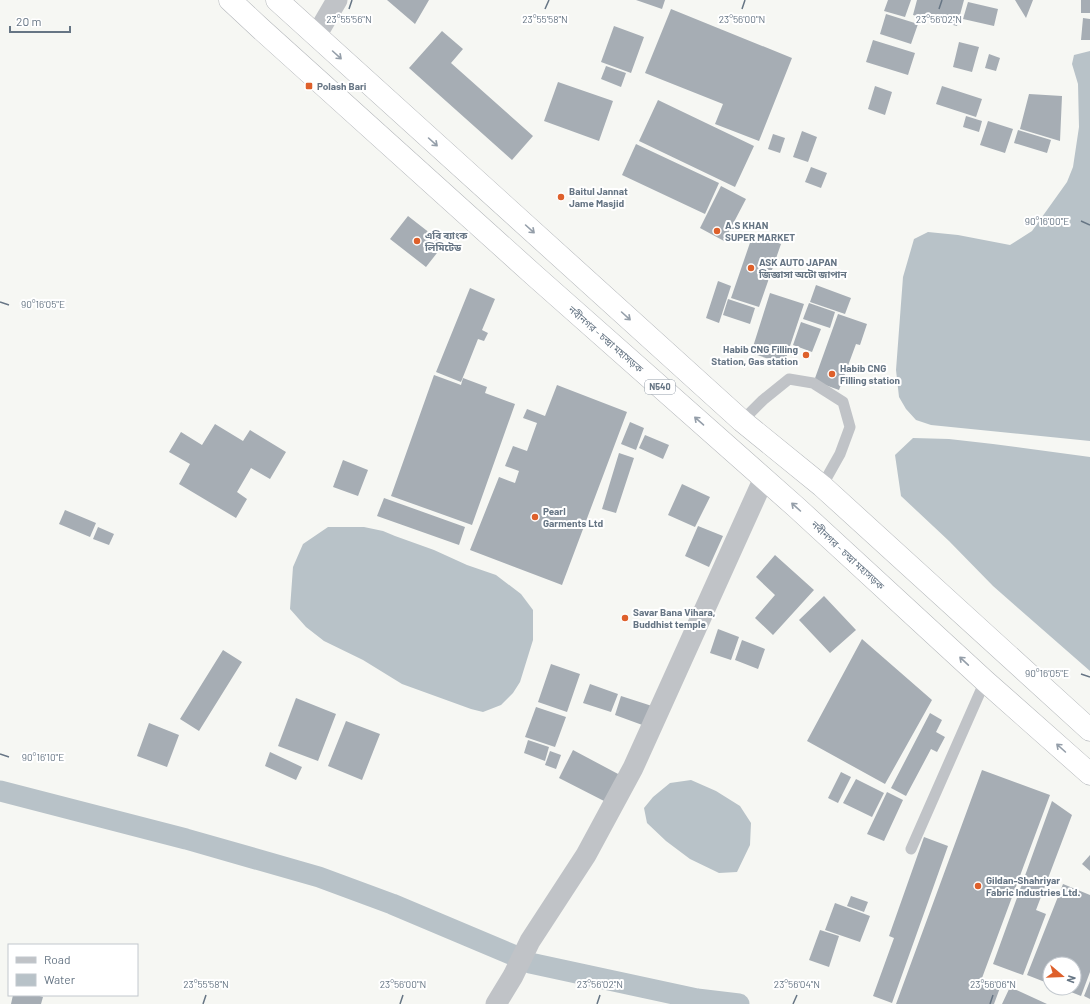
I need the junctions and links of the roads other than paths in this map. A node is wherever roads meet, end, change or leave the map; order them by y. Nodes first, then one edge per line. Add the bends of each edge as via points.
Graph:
1 (230, 0) edge
2 (277, 0) edge
3 (337, 0) edge
4 (316, 36) junction
5 (742, 421) junction
6 (764, 478) junction
7 (822, 486) junction
8 (985, 681) junction
9 (1090, 730) edge
10 (1090, 774) edge
11 (911, 849) dead end
12 (496, 1004) edge

6 -> 1 highway, নবীনগর - চন্দ্রা মহাসড়ক / N540 via 529,271
2 - 4 highway, N540
3 - 4 street
4 -> 5 highway, N540
5 - 7 highway, N540
5 - 7 lane via 789,379 813,383 843,402 850,427 840,454
8 -> 6 highway, নবীনগর - চন্দ্রা মহাসড়ক / N540
6 - 12 street via 633,768 586,855 530,941
7 - 9 highway, N540
10 -> 8 highway, নবীনগর - চন্দ্রা মহাসড়ক / N540
8 - 11 lane

